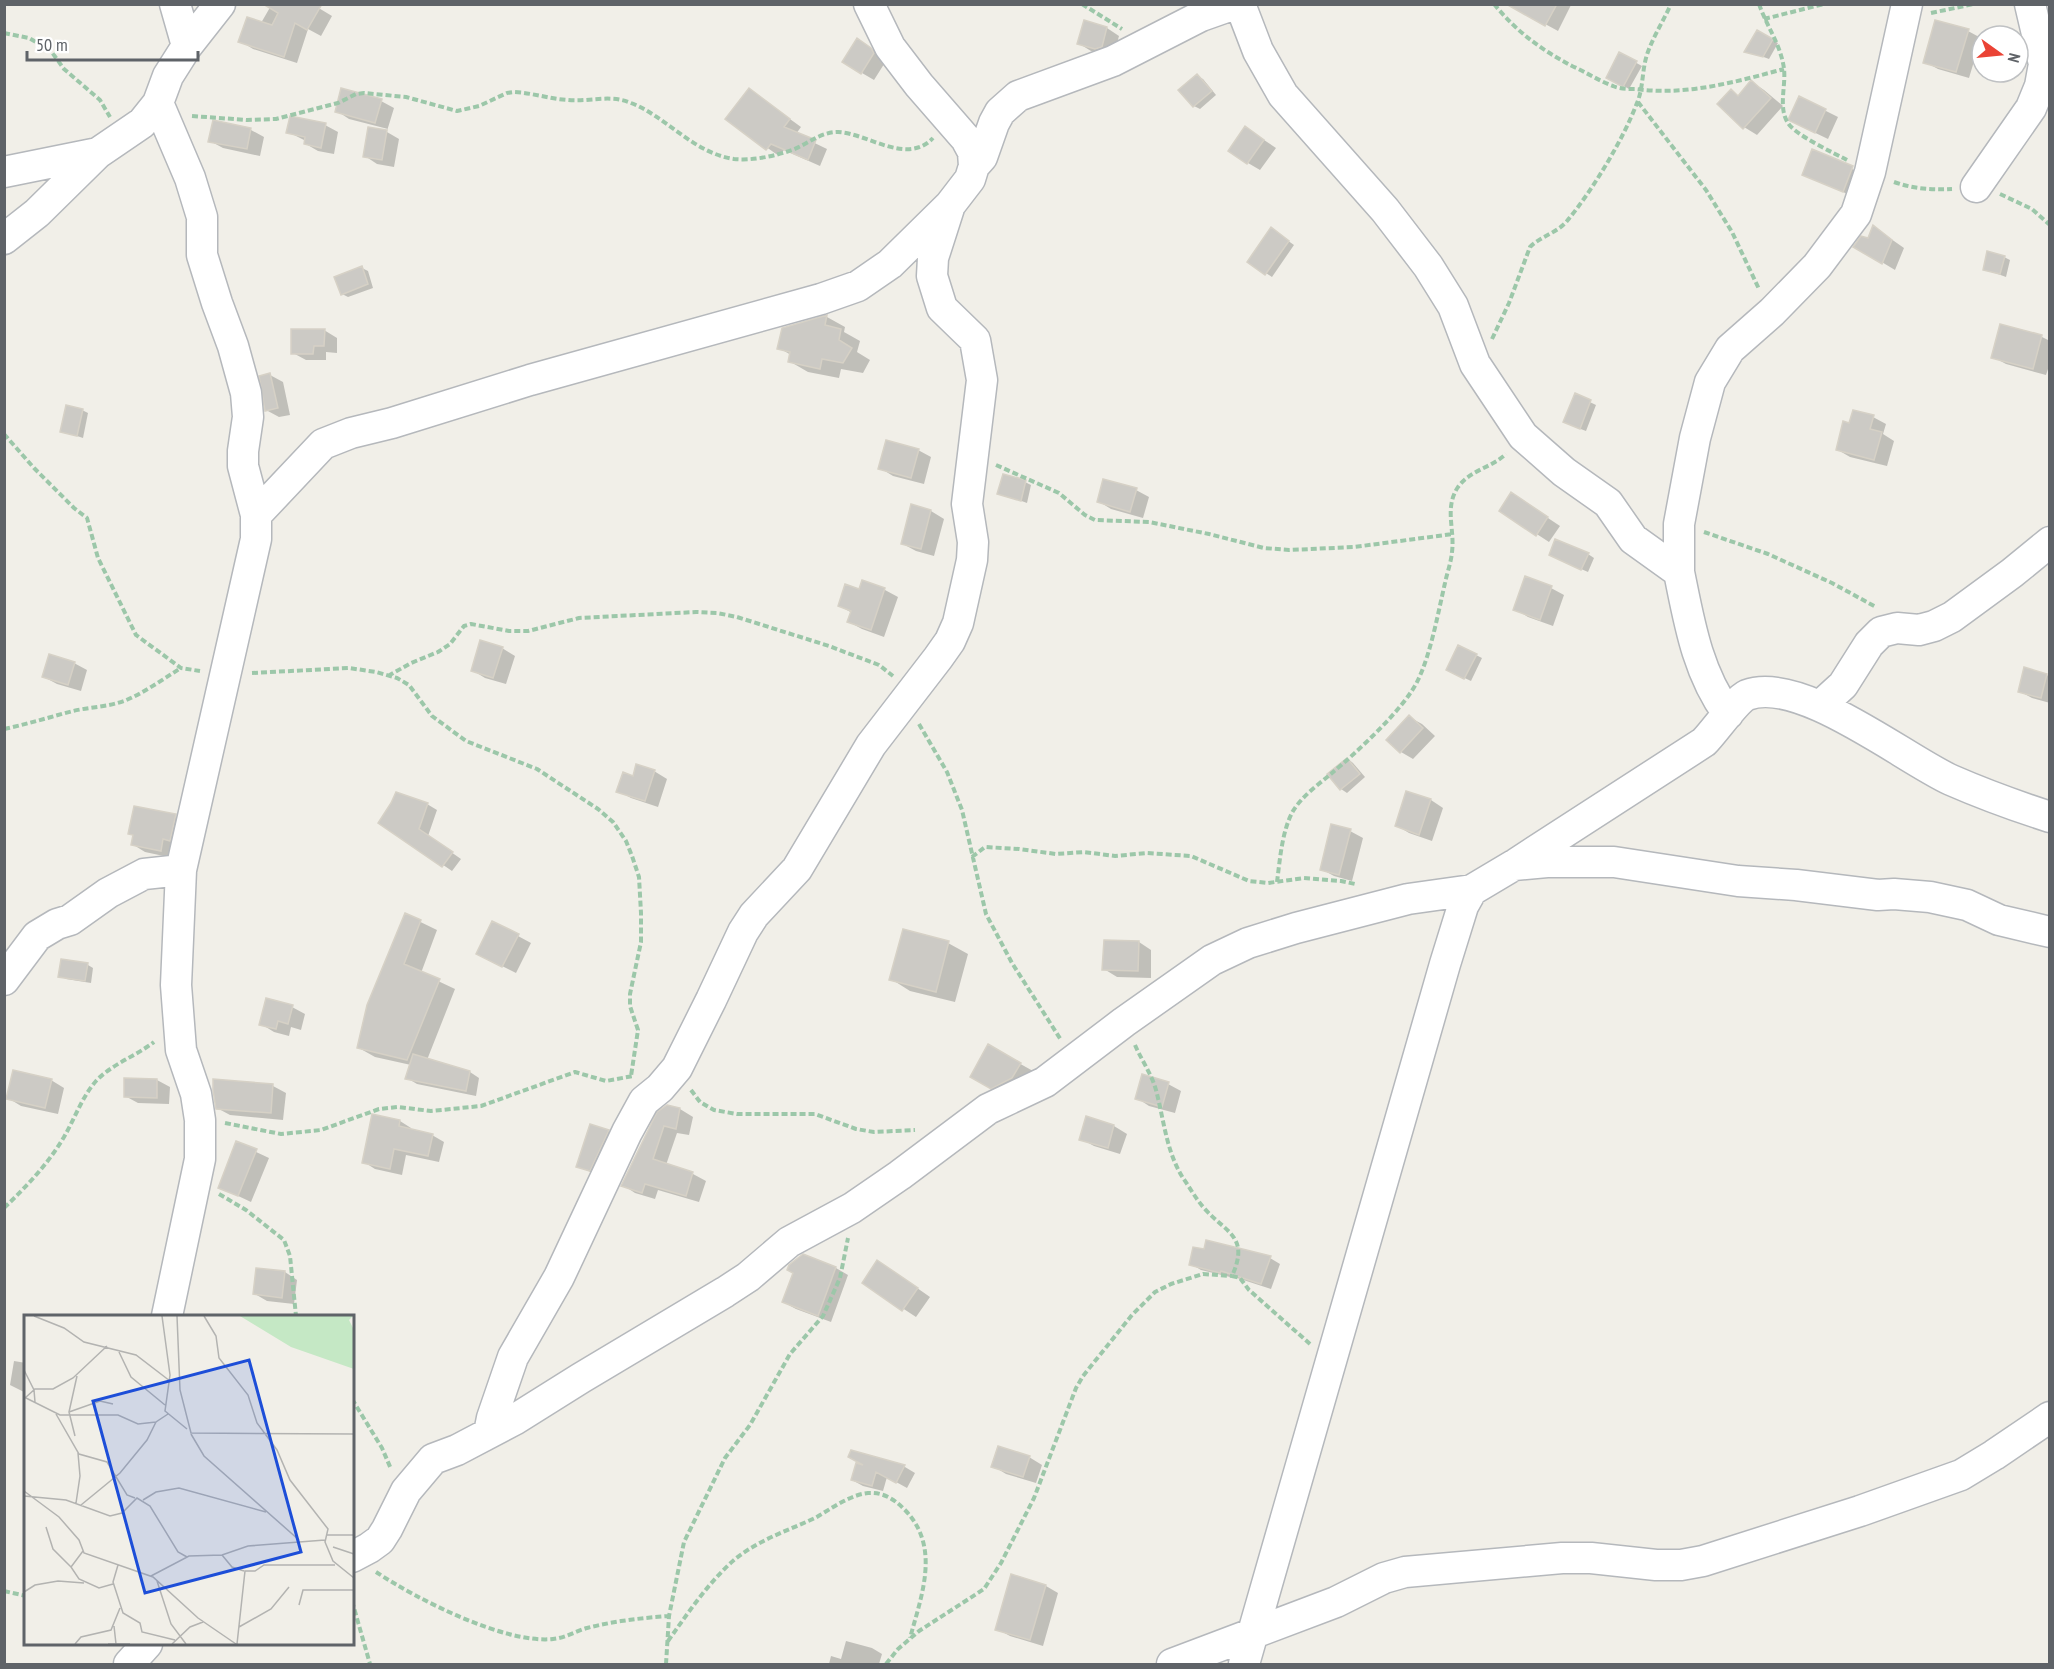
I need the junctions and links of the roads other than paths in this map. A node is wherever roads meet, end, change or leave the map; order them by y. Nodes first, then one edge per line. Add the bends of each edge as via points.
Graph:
1 (174, 4) edge
2 (220, 4) edge
3 (869, 4) edge
4 (1235, 4) edge
5 (1240, 4) edge
6 (2030, 4) edge
7 (1906, 13) edge
8 (187, 46) junction
9 (158, 103) junction
10 (110, 146) junction
11 (974, 166) junction
12 (4, 172) edge
13 (1976, 187) dead end
14 (950, 205) junction
15 (4, 238) edge
16 (256, 515) junction
17 (2049, 542) edge
18 (1679, 572) junction
19 (1820, 706) junction
20 (1728, 714) junction
21 (2049, 817) edge
22 (1514, 865) junction
23 (181, 870) junction
24 (1472, 890) junction
25 (2049, 932) edge
26 (4, 980) edge
27 (166, 1315) edge
28 (2049, 1418) edge
29 (489, 1433) junction
30 (362, 1563) edge
31 (1251, 1635) junction
32 (121, 1645) edge
33 (146, 1645) edge
34 (118, 1665) edge
35 (129, 1665) edge
36 (1172, 1665) edge
37 (1244, 1665) edge

1 - 8 street
2 - 8 street
3 - 11 street via 890,47 966,139 973,152
4 - 11 street via 1201,16 1140,49 1018,96 1000,112 982,157
5 - 18 street via 1258,51 1283,95 1385,210 1428,266 1453,306 1475,364 1523,436 1608,503 1633,539
6 - 13 street via 2044,64 2040,86 2031,108
7 - 18 street via 1870,172 1856,214 1817,266 1730,349 1710,382 1679,524
8 - 9 street via 168,76
9 - 10 street via 142,123
9 - 16 street via 202,217 202,255 246,393 243,466
10 - 12 street
10 - 15 street
11 - 14 street via 970,179
14 - 16 street via 885,269 846,290 323,444
14 - 29 street via 933,258 932,276 942,308 975,340 982,380 967,504 972,560 950,641 871,745 797,869 754,915 677,1068 644,1101 559,1277 513,1357
16 - 23 street via 256,539
17 - 19 street via 1953,617 1918,630 1897,628 1881,632 1843,685
18 - 20 street via 1692,638 1717,699
19 - 20 street via 1790,696 1749,694 1740,698
19 - 21 street via 1950,779
20 - 22 street via 1696,748
22 - 24 street
22 - 25 street via 1614,862 1738,881 1930,897
23 - 26 street via 144,874 37,936
23 - 27 street via 176,985 181,1050 200,1120 200,1159
24 - 29 street via 1408,899 1296,928 1248,943 1212,960 1037,1087 988,1109 852,1208 789,1242 748,1277
24 - 31 street via 1445,964
28 - 31 street via 1961,1475 1703,1561 1656,1565 1562,1558 1405,1572
29 - 30 street via 433,1459 402,1497 387,1529 369,1548
31 - 36 street
31 - 37 street
32 - 34 street
33 - 35 street

